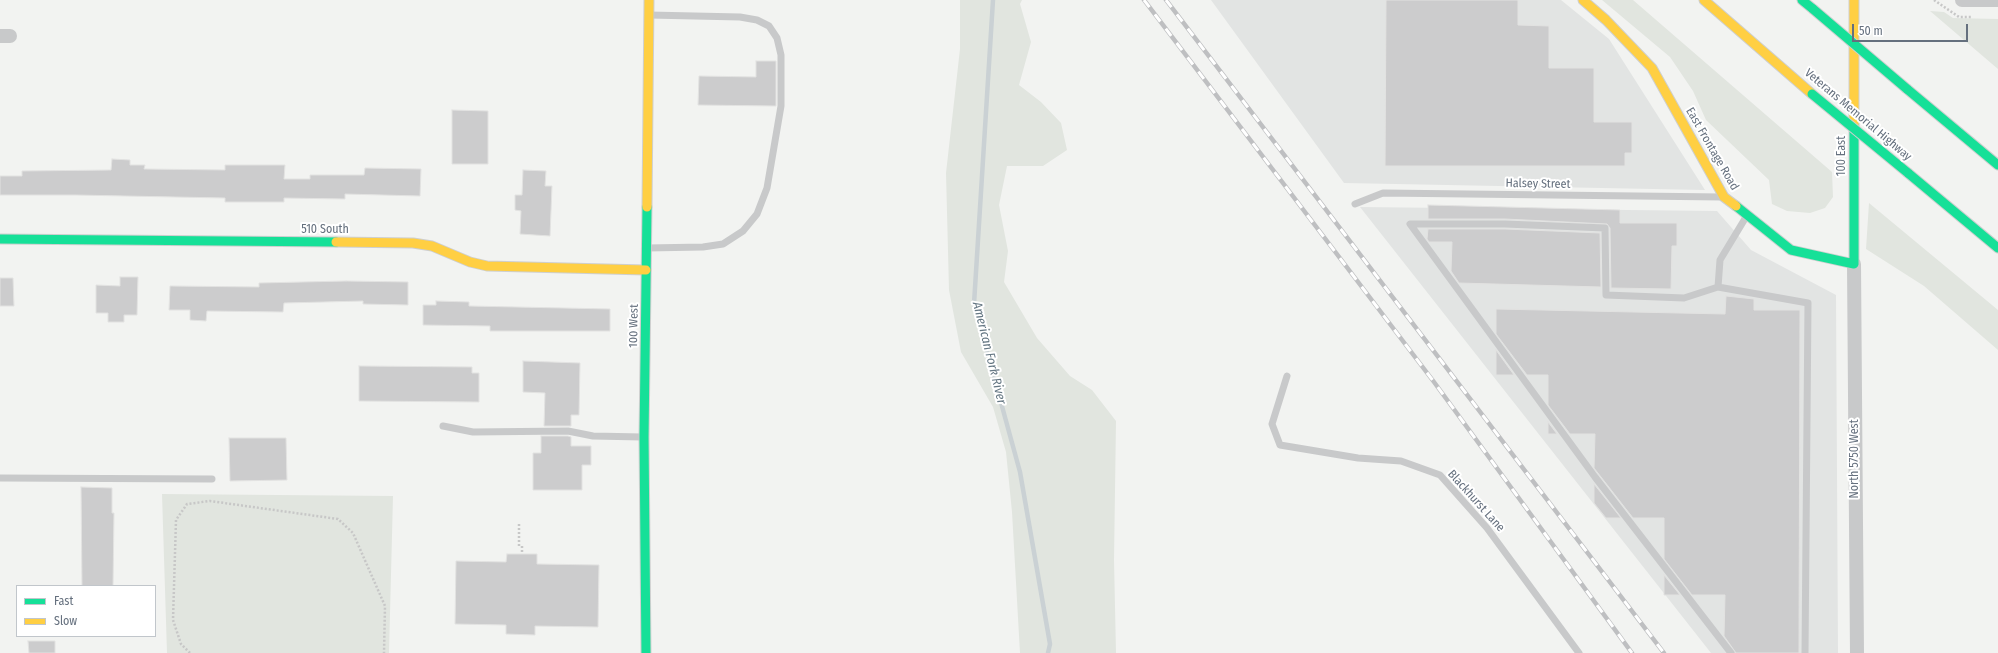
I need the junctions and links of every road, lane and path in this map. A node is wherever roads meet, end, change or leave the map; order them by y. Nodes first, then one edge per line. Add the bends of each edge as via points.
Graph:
1 (649, 0) edge
2 (1583, 0) edge
3 (1704, 0) edge
4 (1802, 0) edge
5 (1854, 0) edge
6 (1962, 0) edge
7 (1998, 0) edge
8 (649, 16) junction
9 (1998, 165) edge
10 (1724, 197) junction
11 (1354, 204) dead end
12 (1748, 216) junction
13 (0, 239) edge
14 (646, 248) junction
15 (1998, 248) edge
16 (1854, 264) junction
17 (646, 270) junction
18 (1718, 287) junction
19 (1287, 376) dead end
20 (444, 426) dead end
21 (644, 437) junction
22 (0, 478) edge
23 (212, 479) dead end
24 (519, 523) dead end
25 (522, 553) dead end
26 (190, 653) edge
27 (384, 653) edge
28 (646, 653) edge
29 (1579, 653) edge
30 (1731, 653) edge
31 (1805, 653) edge
32 (1857, 653) edge

1 - 8 main road, 100 West
2 - 10 main road, East Frontage Road via 1652,68
3 - 15 main road, Veterans Memorial Highway, bridge via 1812,94
4 - 9 main road, bridge
5 - 16 main road, 100 East
6 - 7 street
8 - 14 main road, 100 West
8 - 14 lane via 740,17 757,20 769,26 781,54 781,106 767,188 757,214 743,231 723,244
10 - 11 lane, Halsey Street via 1383,193
10 - 12 main road, East Frontage Road
12 - 16 main road, East Frontage Road via 1791,250
12 - 18 lane via 1720,260
13 - 17 main road, 510 South via 413,243 432,246 470,262 487,266
14 - 17 main road, 100 West
16 - 32 street, North 5750 West
17 - 21 main road, 100 West
18 - 30 lane via 1684,298 1606,295 1605,228 1410,224 1594,477
18 - 31 lane via 1808,303
19 - 29 lane, Blackhurst Lane via 1272,424 1280,445 1358,458 1401,462 1440,475 1487,528
20 - 21 lane via 473,432 568,431 594,436
21 - 28 main road, 100 West
22 - 23 lane
24 - 25 path
26 - 27 path via 182,644 173,620 176,520 187,504 210,501 338,519 352,533 385,606

